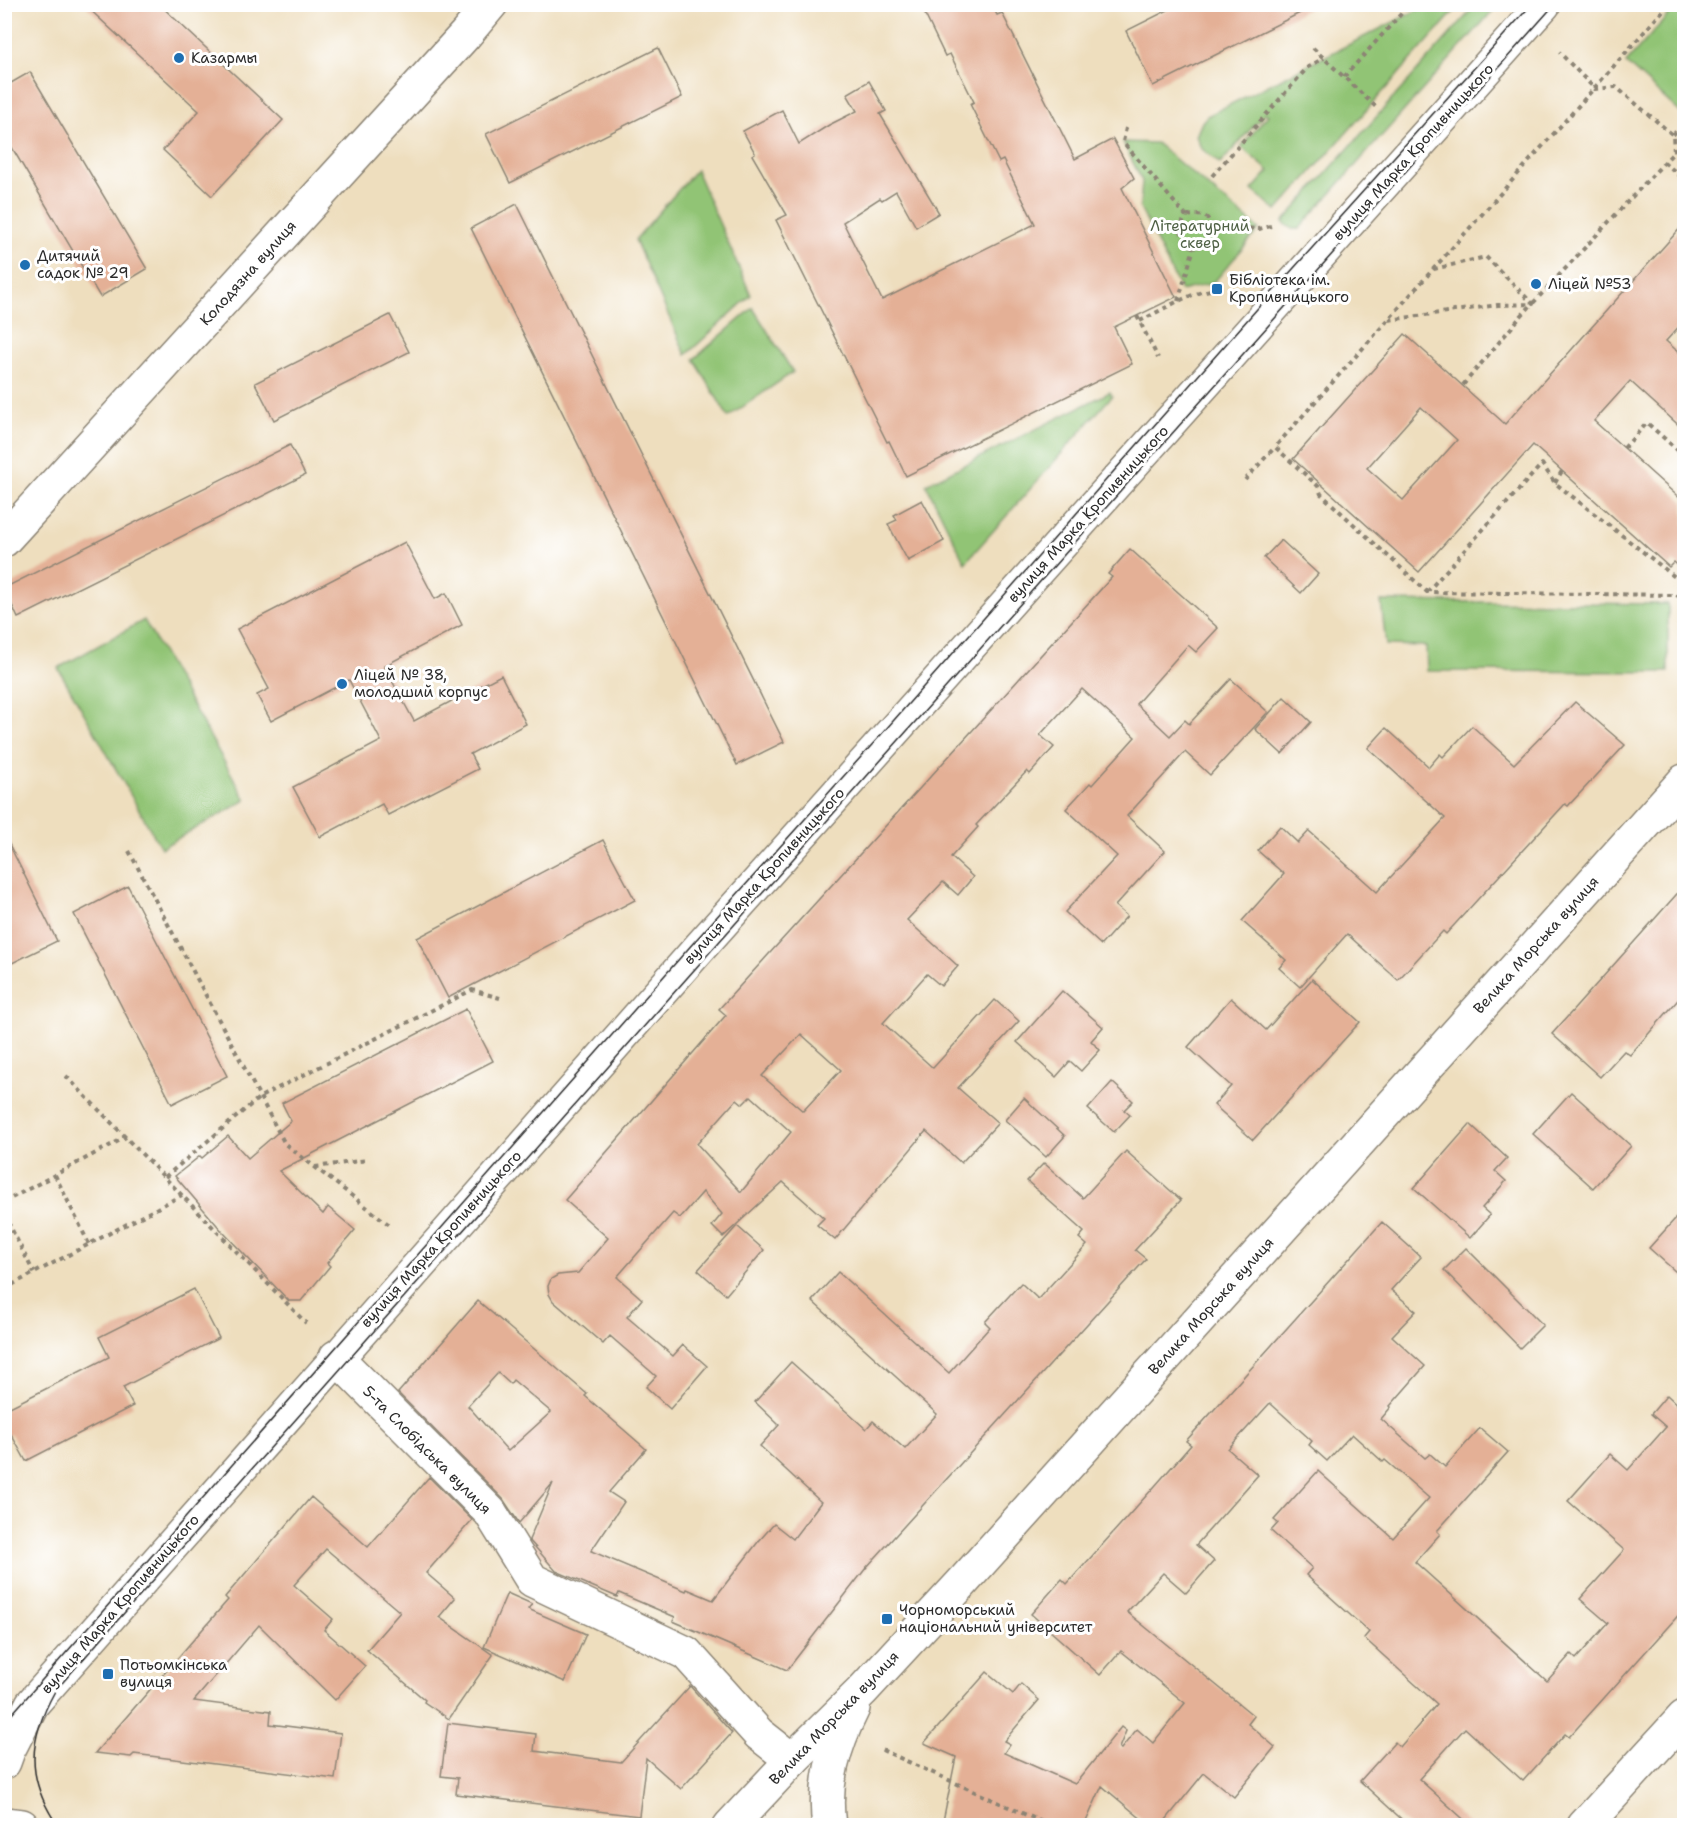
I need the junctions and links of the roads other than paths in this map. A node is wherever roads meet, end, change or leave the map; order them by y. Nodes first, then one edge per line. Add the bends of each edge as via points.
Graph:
1 (491, 4) edge
2 (1544, 4) edge
3 (4, 540) edge
4 (1684, 781) edge
5 (336, 1358) junction
6 (862, 1691) junction
7 (1684, 1716) edge
8 (792, 1760) junction
9 (4, 1762) edge
10 (4, 1824) edge
11 (22, 1826) edge
12 (730, 1826) edge
13 (829, 1826) edge
14 (1584, 1826) edge

1 - 3 street, Колодязна вулиця
2 - 5 street, вулиця Марка Кропивницького
4 - 6 street, Велика Морська вулиця
5 - 8 street, 5-та Слобідська вулиця via 490,1512 532,1580 686,1653 759,1734
5 - 9 street, вулиця Марка Кропивницького via 32,1704
6 - 8 street, Велика Морська вулиця
6 - 13 street via 835,1748 827,1796
7 - 14 street
8 - 12 street, Велика Морська вулиця
10 - 11 street

